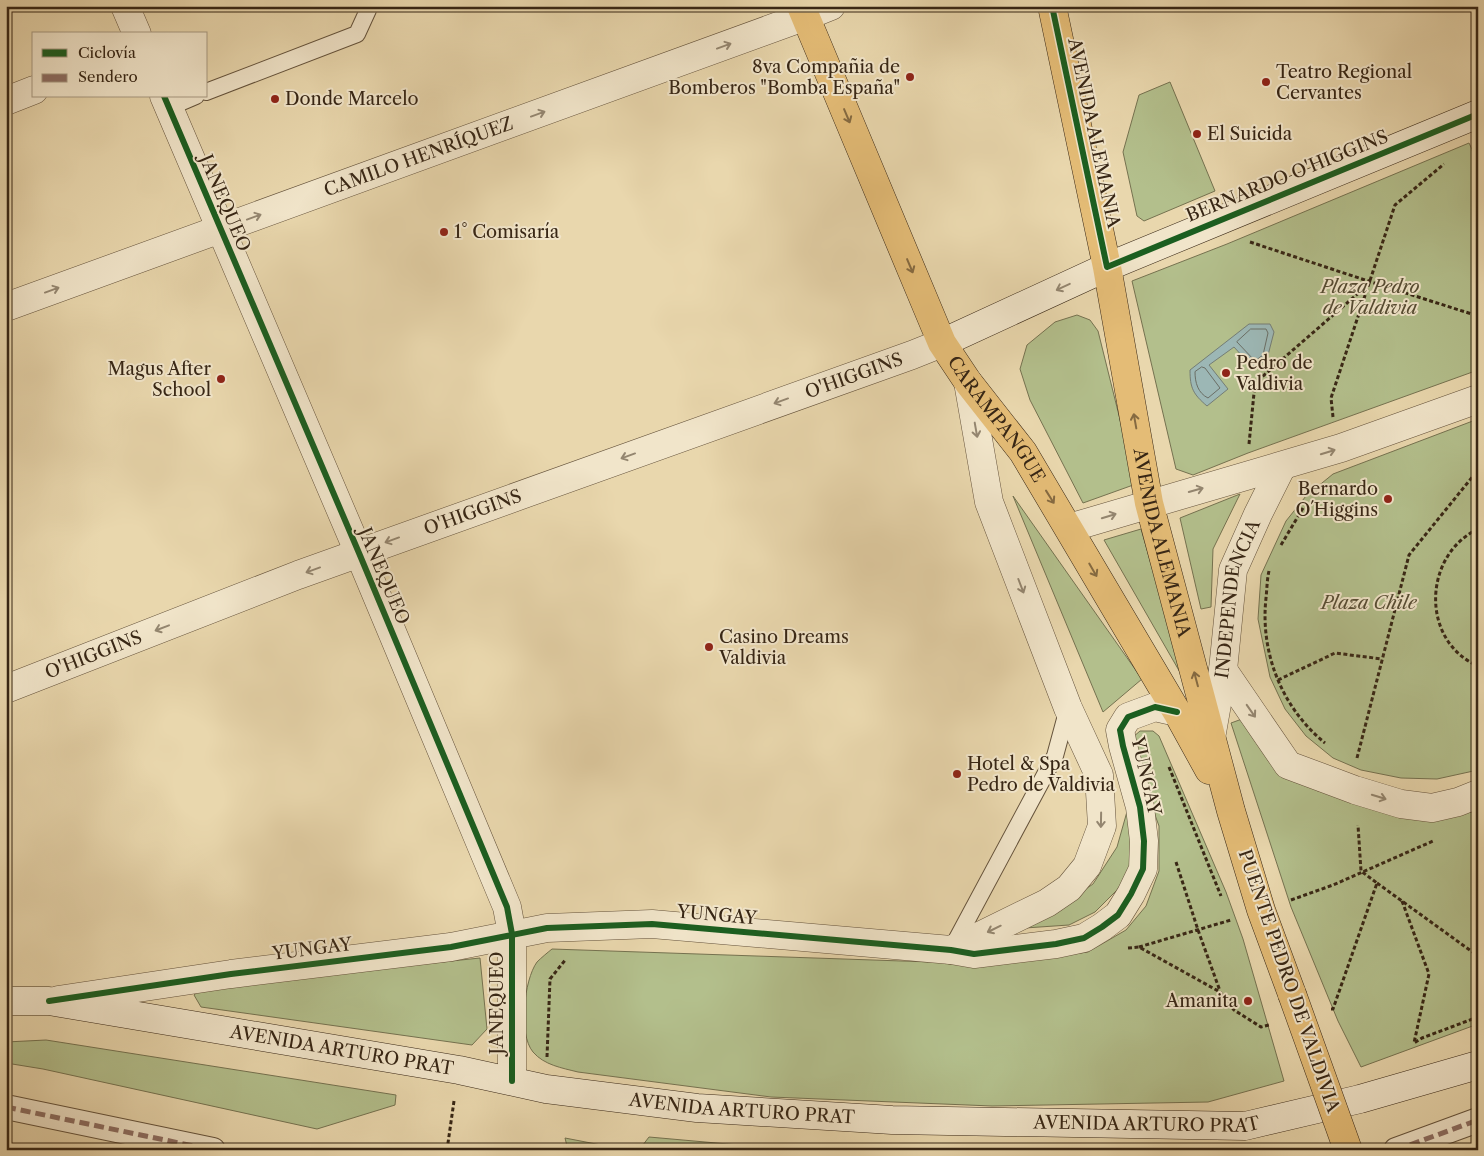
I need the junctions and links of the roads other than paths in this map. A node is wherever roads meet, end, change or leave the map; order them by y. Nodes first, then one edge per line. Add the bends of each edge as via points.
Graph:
1 (125, 6) edge
2 (1052, 6) edge
3 (813, 9) edge
4 (368, 10) dead end
5 (136, 32) edge
6 (32, 91) edge
7 (208, 91) edge
8 (186, 98) edge
9 (6, 101) edge
10 (166, 102) edge
11 (1478, 114) edge
12 (220, 230) junction
13 (1107, 267) junction
14 (6, 307) edge
15 (942, 342) junction
16 (968, 382) junction
17 (1478, 399) edge
18 (1282, 466) junction
19 (1149, 503) junction
20 (1069, 528) junction
21 (359, 553) junction
22 (1223, 670) junction
23 (6, 689) edge
24 (1068, 708) junction
25 (1177, 712) junction
26 (1211, 738) junction
27 (1478, 794) edge
28 (1231, 811) junction
29 (512, 934) junction
30 (951, 950) junction
31 (6, 1001) edge
32 (49, 1002) junction
33 (1478, 1066) edge
34 (512, 1081) junction
35 (6, 1107) edge
36 (1478, 1120) edge
37 (213, 1150) edge
38 (1348, 1150) edge
39 (1396, 1150) edge

1 - 5 street
2 - 13 main road, AVENIDA ALEMANIA
12 -> 3 street, CAMILO HENRÍQUEZ
3 -> 15 main road, CARAMPANGUE
4 - 7 lane via 357,34
6 - 9 street
8 - 10 lane
10 - 12 street, JANEQUEO
11 - 13 street, BERNARDO O'HIGGINS
14 -> 12 street, CAMILO HENRÍQUEZ
12 - 21 street, JANEQUEO
13 -> 15 street, BERNARDO O'HIGGINS
19 -> 13 main road, AVENIDA ALEMANIA
15 - 16 main road, CARAMPANGUE
15 -> 21 street, O'HIGGINS
16 -> 20 main road, CARAMPANGUE via 1023,452
16 -> 24 street via 989,502
18 -> 17 street
19 -> 18 street
18 - 22 street, INDEPENDENCIA via 1233,570
20 -> 19 street
26 -> 19 main road, AVENIDA ALEMANIA
20 -> 25 main road, CARAMPANGUE
21 -> 23 street, O'HIGGINS
21 - 29 street, JANEQUEO via 507,907
22 - 26 street, INDEPENDENCIA
22 -> 27 street via 1288,765 1402,804 1432,808
24 - 30 lane via 1056,756
24 -> 30 street via 1099,775 1102,826 1087,866 1069,888 1047,903
25 - 28 main road, CARAMPANGUE
25 - 30 street, YUNGAY via 1155,707 1128,717 1120,730 1140,807 1144,869 1118,915 1084,938 1056,944 974,954
26 - 28 main road, AVENIDA ALEMANIA
28 - 38 main road, PUENTE PEDRO DE VALDIVIA, bridge via 1261,910
29 - 30 street, YUNGAY via 547,928 652,924
29 - 32 street, YUNGAY via 451,947 231,974
29 - 34 street, JANEQUEO
31 - 32 street, AVENIDA ARTURO PRAT
32 - 34 street, AVENIDA ARTURO PRAT
33 - 34 street, AVENIDA ARTURO PRAT via 1360,1099 1245,1126 892,1120 717,1110 546,1089
35 - 37 street
36 - 39 street

